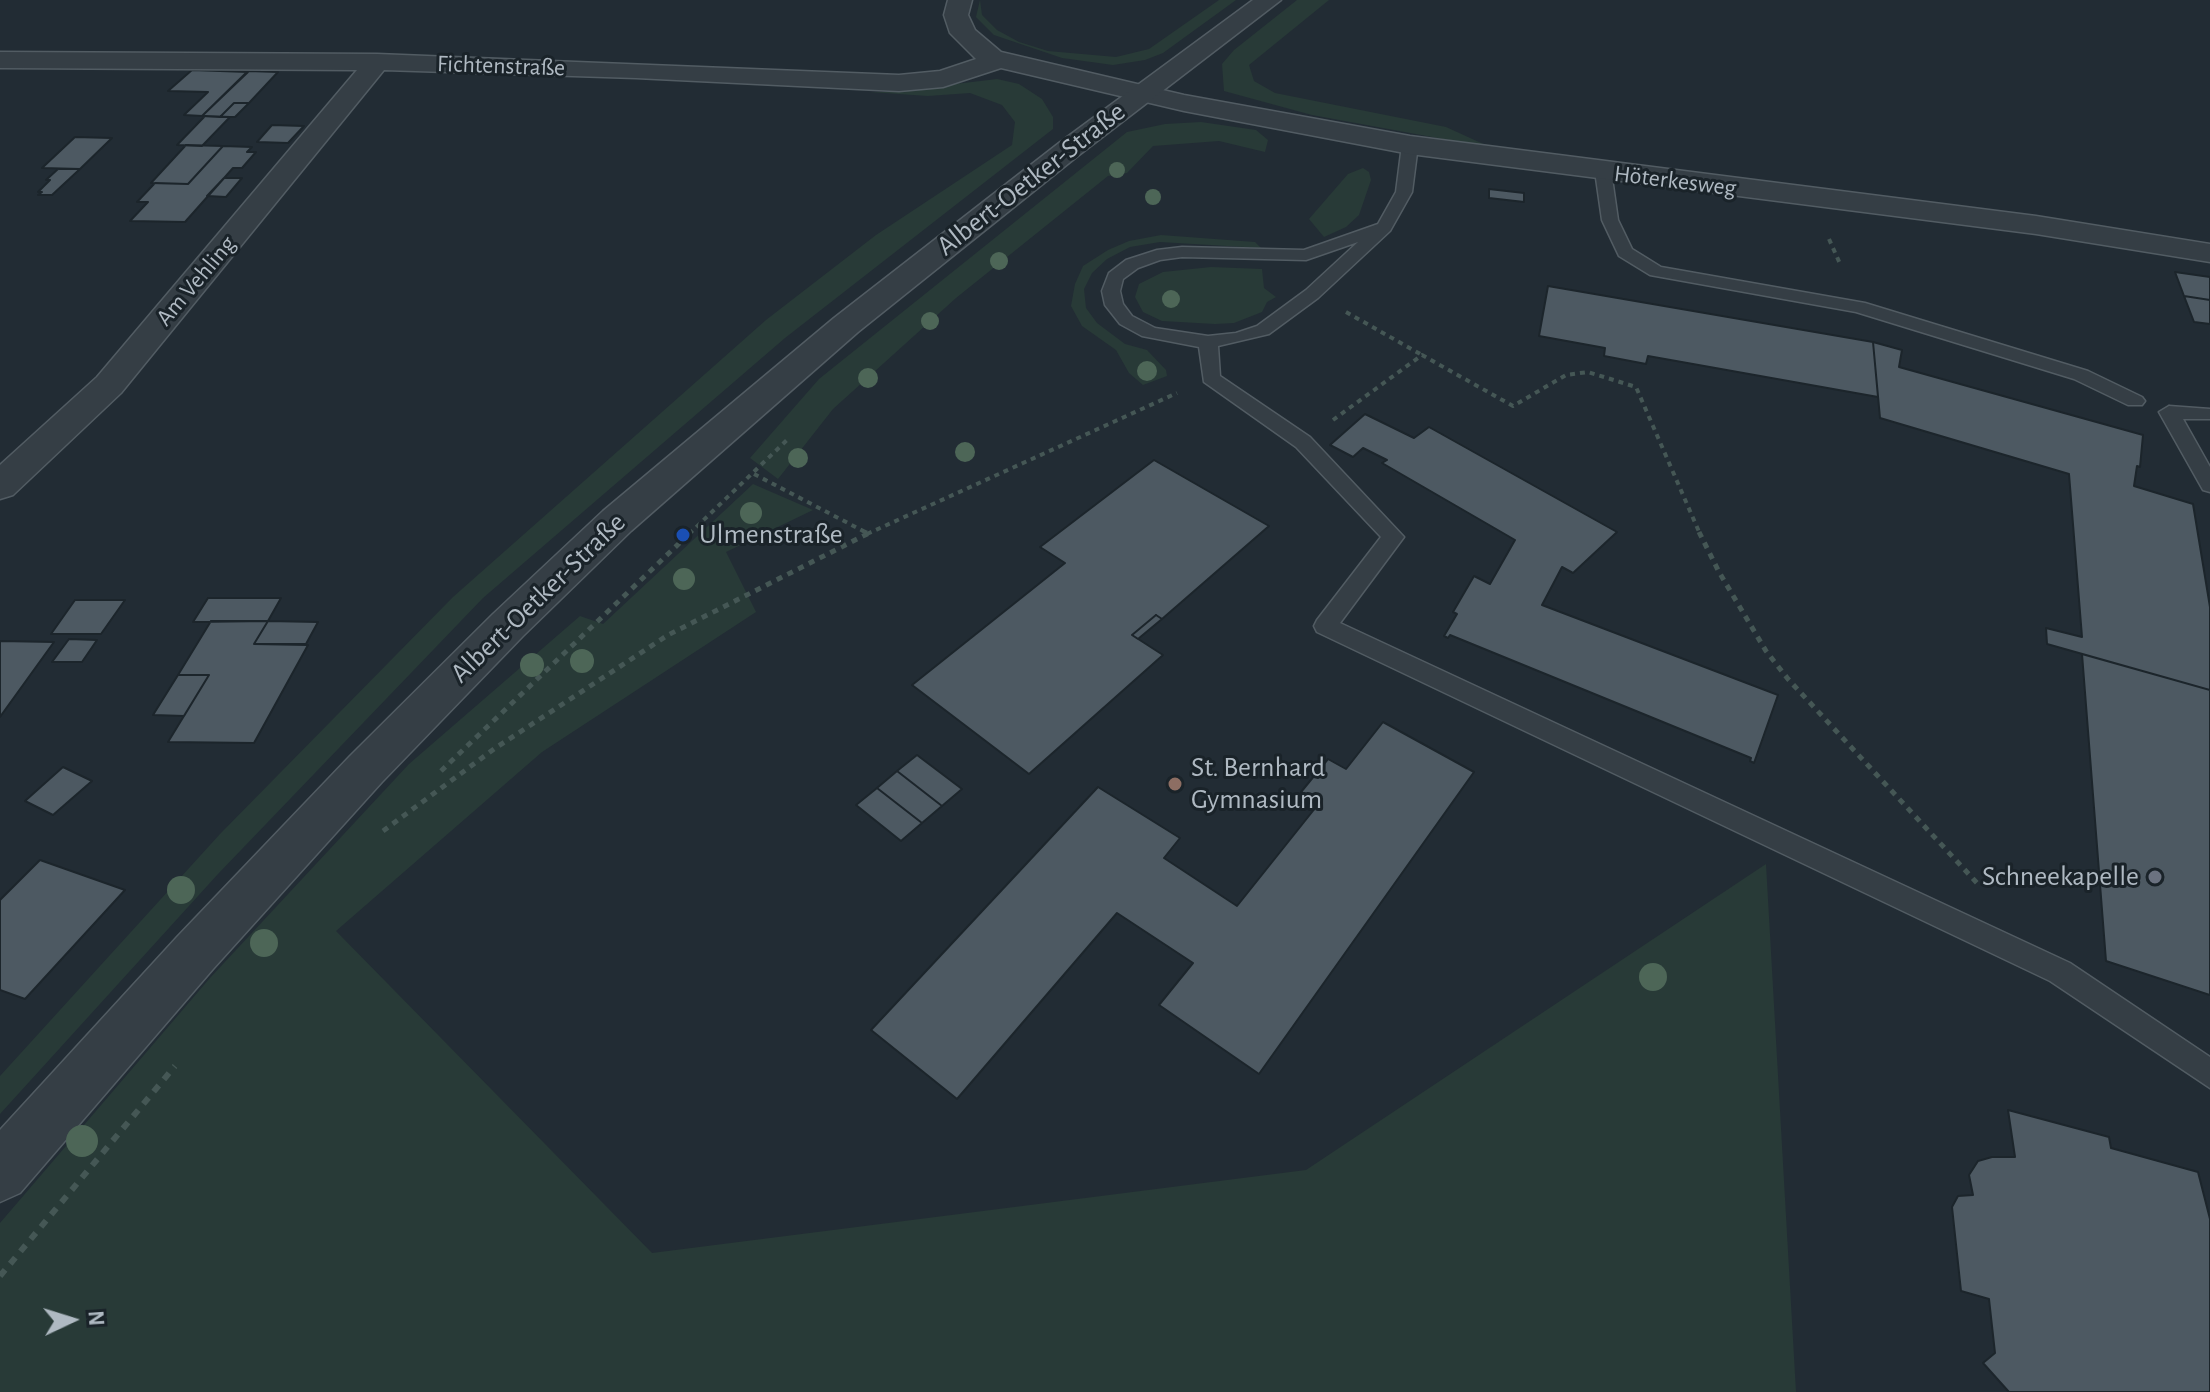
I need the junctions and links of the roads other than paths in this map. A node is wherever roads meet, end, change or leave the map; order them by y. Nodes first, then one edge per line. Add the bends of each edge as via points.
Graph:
1 (960, 0) edge
2 (1269, 0) edge
3 (0, 60) edge
4 (998, 60) junction
5 (377, 62) junction
6 (1142, 93) junction
7 (1410, 145) junction
8 (1603, 171) junction
9 (1384, 227) junction
10 (2210, 253) edge
11 (1208, 342) junction
12 (2135, 401) dead end
13 (2207, 414) dead end
14 (2210, 485) edge
15 (0, 486) edge
16 (2210, 1074) edge
17 (0, 1173) edge

1 - 4 street via 956,15 963,33
2 - 6 street, Albert-Oetker-Straße
3 - 5 street, Fichtenstraße
4 - 5 street, Fichtenstraße via 943,79 899,83
4 - 6 street
5 - 15 street, Am Vehling via 109,385
6 - 7 street, Höterkesweg
6 - 17 street, Albert-Oetker-Straße via 797,365 567,567 336,801
7 - 8 street, Höterkesweg
7 - 9 lane via 1404,192
8 - 10 street, Höterkesweg via 2022,223
8 - 12 lane via 1610,220 1625,252 1656,271 1859,307 2081,375
9 - 11 lane via 1348,264 1263,330
9 - 11 lane via 1306,255 1157,255 1115,277 1114,305 1126,320 1149,332
11 - 16 lane via 1211,378 1303,442 1393,537 1325,626 2060,972
13 - 14 lane via 2169,412

